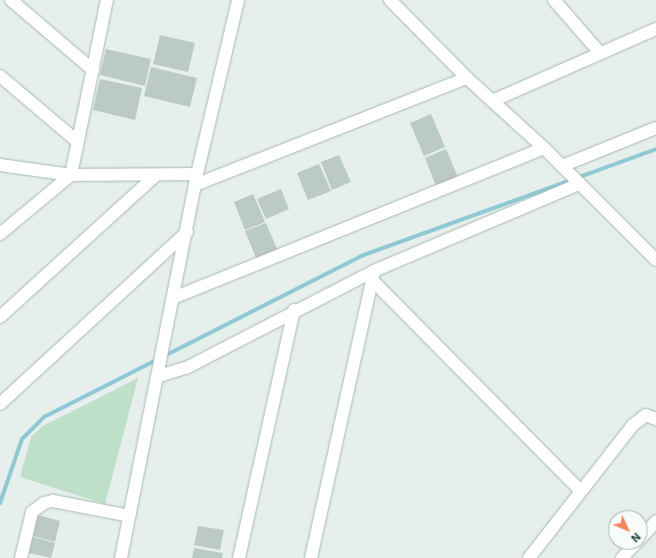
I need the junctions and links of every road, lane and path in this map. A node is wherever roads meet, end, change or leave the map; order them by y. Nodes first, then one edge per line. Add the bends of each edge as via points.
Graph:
1 (12, 0) edge
2 (108, 0) edge
3 (238, 0) edge
4 (390, 0) edge
5 (554, 0) edge
6 (656, 28) edge
7 (600, 53) junction
8 (93, 70) junction
9 (0, 76) edge
10 (467, 78) junction
11 (492, 101) junction
12 (656, 128) edge
13 (78, 142) junction
14 (544, 148) junction
15 (0, 165) edge
16 (562, 166) junction
17 (71, 175) junction
18 (155, 176) junction
19 (196, 180) junction
20 (579, 184) junction
21 (186, 232) junction
22 (0, 234) edge
23 (656, 260) edge
24 (373, 276) junction
25 (173, 298) junction
26 (294, 310) junction
27 (0, 317) edge
28 (160, 376) junction
29 (0, 404) edge
30 (656, 419) edge
31 (582, 491) junction
32 (130, 516) junction
33 (656, 521) edge
34 (648, 530) edge
35 (630, 550) edge
36 (21, 558) edge
37 (121, 558) edge
38 (239, 558) edge
39 (311, 558) edge
40 (529, 558) edge
41 (622, 558) edge

1 - 8 street
2 - 8 street
3 - 19 street
4 - 10 street
5 - 7 street
6 - 7 street
7 - 11 street
8 - 13 street
9 - 13 street
10 - 11 street
10 - 19 street
11 - 14 street
12 - 16 street
13 - 17 street
14 - 16 street
14 - 25 street
15 - 17 street
16 - 20 street
17 - 18 street
17 - 22 street
18 - 19 street
18 - 27 street
19 - 21 street
20 - 23 street
20 - 24 street
21 - 25 street
21 - 29 street
24 - 26 street
24 - 31 street
24 - 39 street
25 - 28 street
26 - 28 street via 186,368
26 - 38 street
28 - 32 street
30 - 31 street via 646,415 633,425
31 - 40 street
32 - 36 street via 52,501 44,503 32,512
32 - 37 street
33 - 34 street
35 - 41 street

